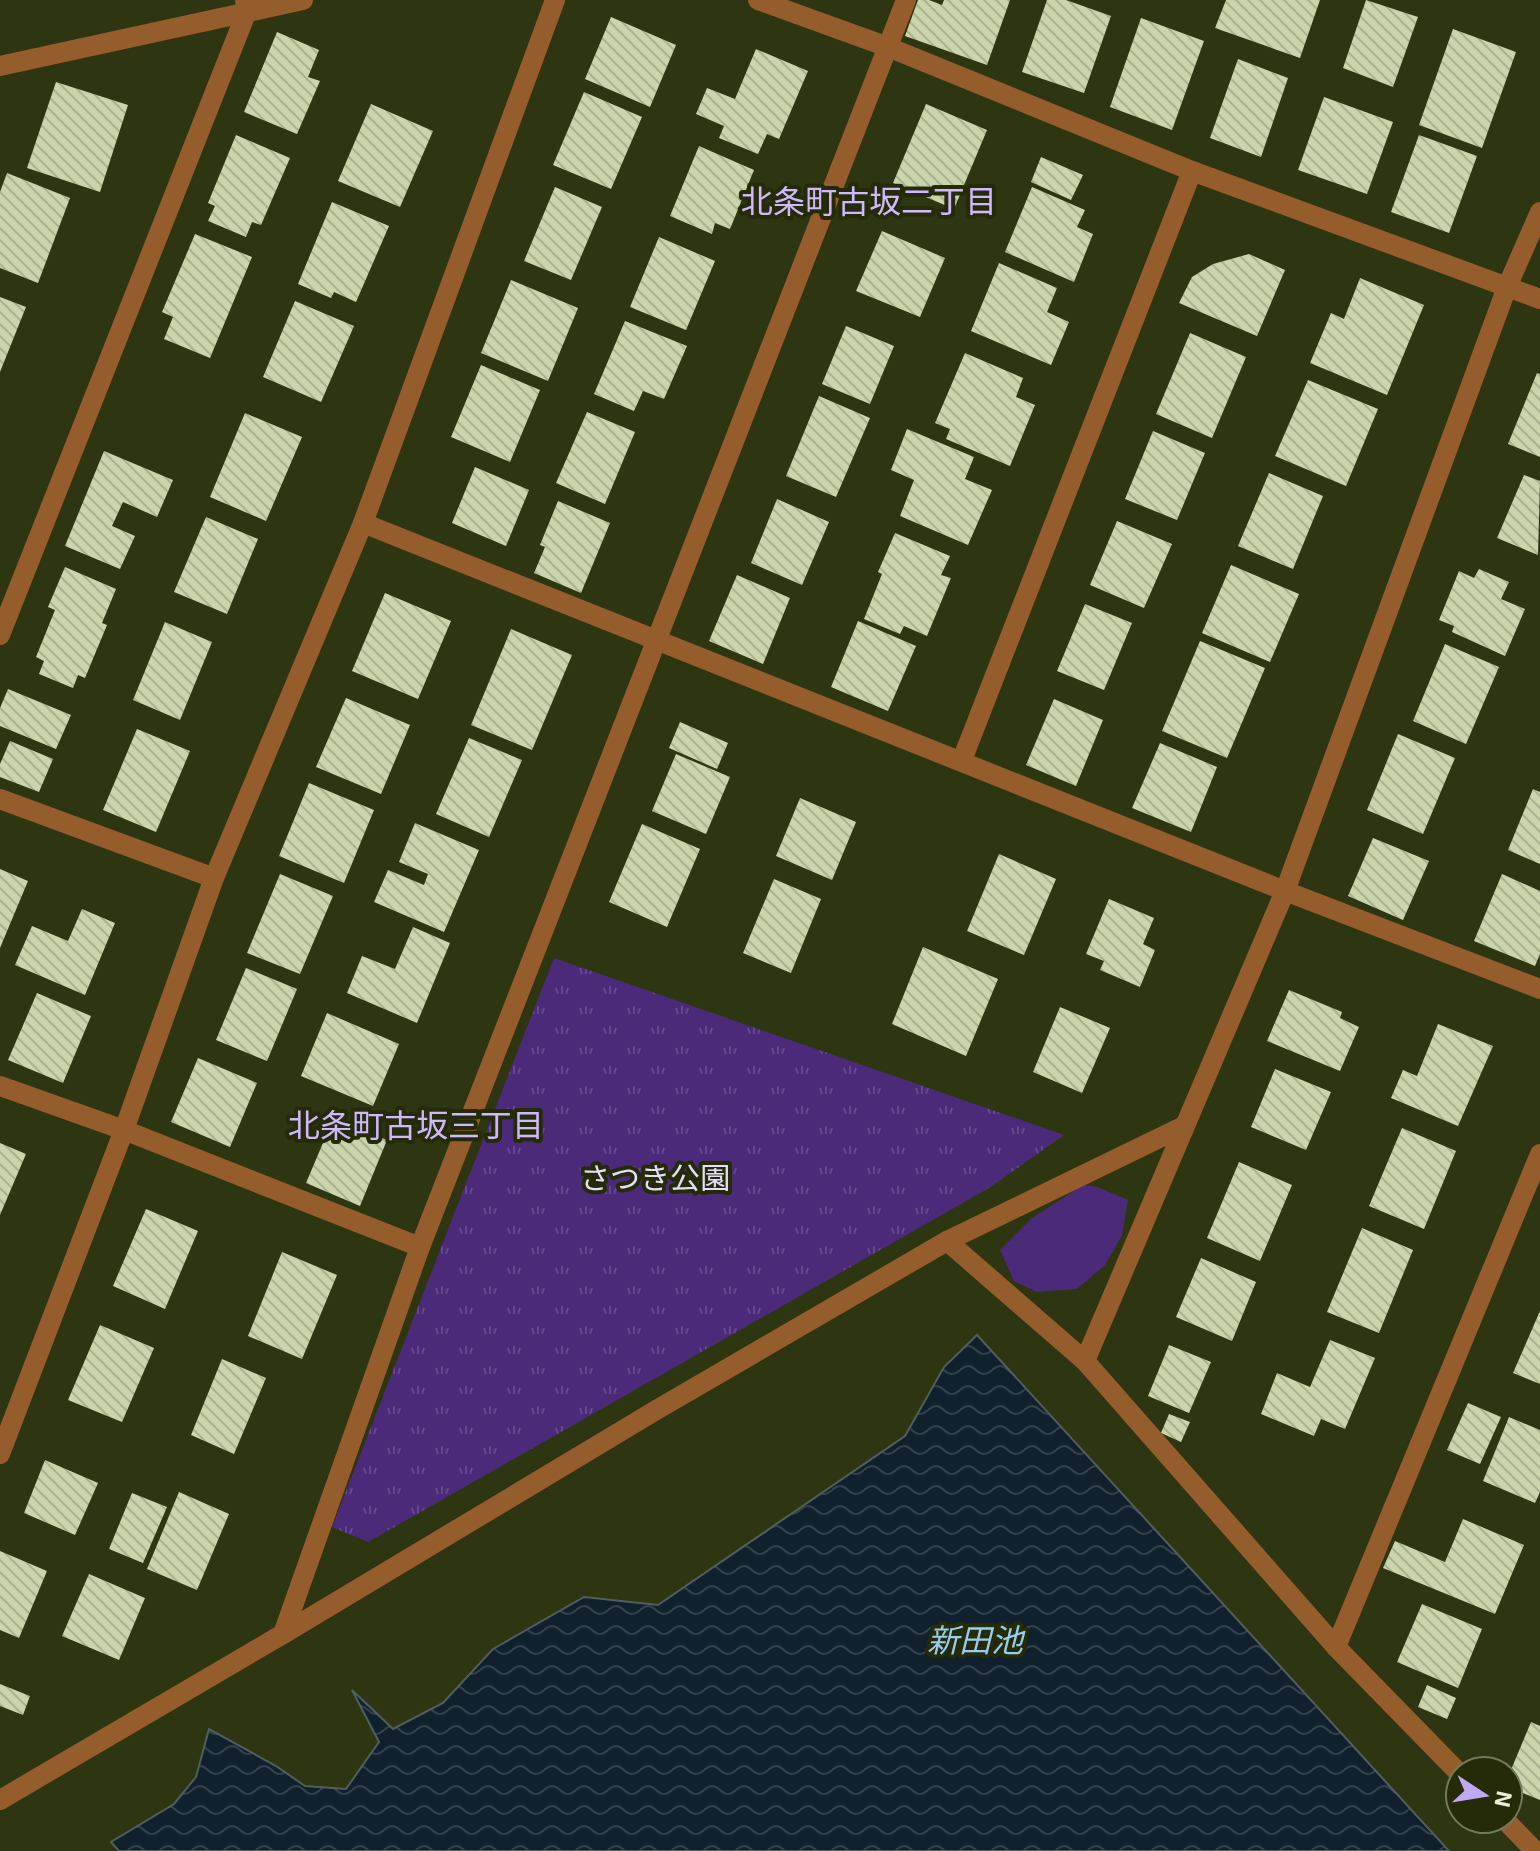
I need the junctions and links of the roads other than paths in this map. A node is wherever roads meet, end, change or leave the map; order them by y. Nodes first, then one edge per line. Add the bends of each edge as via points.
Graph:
1 (303, 0) edge
2 (555, 0) edge
3 (758, 0) edge
4 (906, 0) edge
5 (246, 6) edge
6 (888, 47) junction
7 (0, 66) edge
8 (1192, 171) junction
9 (1540, 212) edge
10 (1507, 287) junction
11 (1540, 299) edge
12 (363, 523) junction
13 (0, 635) edge
14 (657, 641) junction
15 (962, 760) junction
16 (0, 799) edge
17 (214, 878) junction
18 (1285, 891) junction
19 (1540, 989) edge
20 (0, 1086) edge
21 (1184, 1126) junction
22 (124, 1130) junction
23 (1540, 1154) edge
24 (947, 1241) junction
25 (420, 1247) junction
26 (1085, 1361) junction
27 (0, 1454) edge
28 (283, 1634) junction
29 (1336, 1647) junction
30 (1444, 1758) edge
31 (0, 1800) edge
32 (1520, 1835) edge
33 (1535, 1851) edge

1 - 5 street
2 - 12 street
3 - 6 street
4 - 6 street
5 - 7 street
5 - 13 street
6 - 8 street
6 - 14 street
8 - 10 street
8 - 15 street
9 - 10 street
10 - 11 street
10 - 18 street
12 - 14 street
12 - 17 street
14 - 15 street
14 - 25 street
15 - 18 street
16 - 17 street
17 - 22 street
18 - 19 street
18 - 21 street
20 - 22 street
21 - 24 street
21 - 26 street
22 - 25 street
22 - 27 street
23 - 29 street
24 - 26 street
24 - 28 street
25 - 28 street
26 - 29 street
28 - 31 street
29 - 30 street
32 - 33 street

